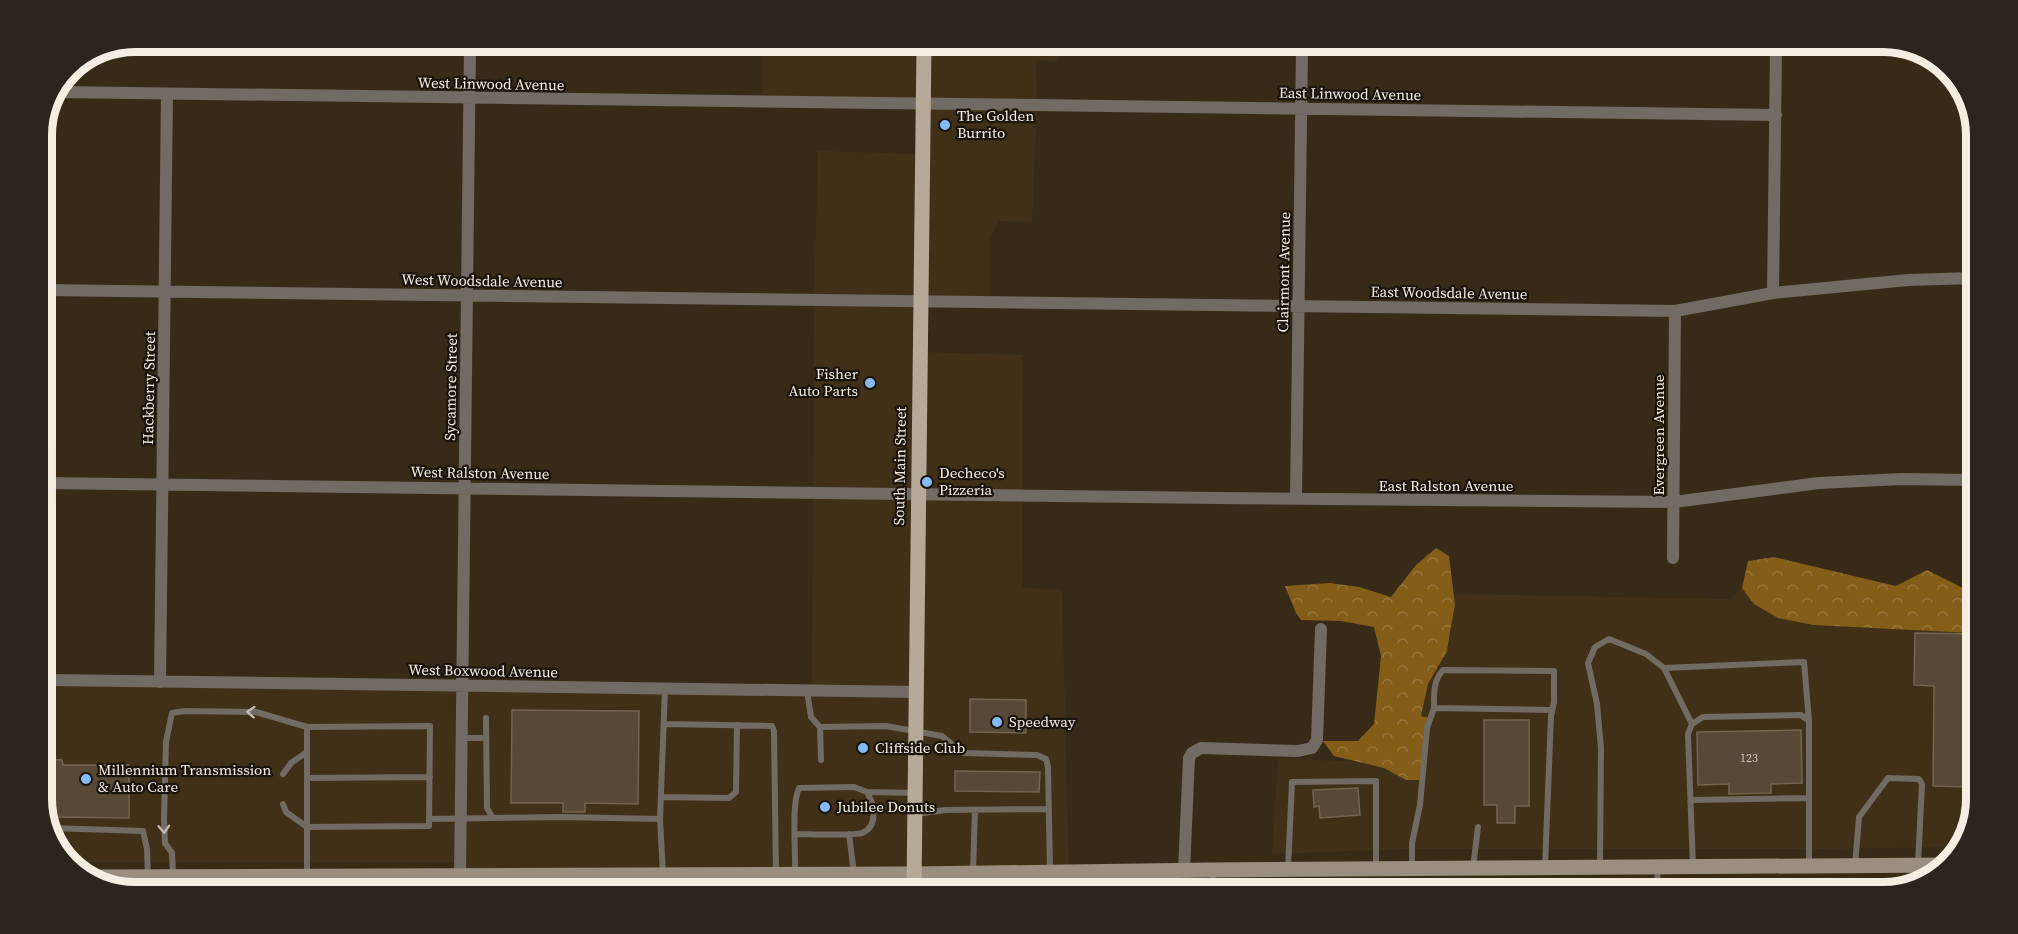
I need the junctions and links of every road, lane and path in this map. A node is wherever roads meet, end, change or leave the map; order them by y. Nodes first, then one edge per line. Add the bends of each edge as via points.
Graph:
1 (470, 52) edge
2 (924, 52) edge
3 (1302, 52) edge
4 (1776, 52) edge
5 (65, 92) edge
6 (167, 94) junction
7 (470, 98) junction
8 (923, 104) junction
9 (1302, 108) junction
10 (1776, 116) junction
11 (1965, 278) edge
12 (53, 290) edge
13 (165, 292) junction
14 (1773, 293) junction
15 (468, 296) junction
16 (921, 302) junction
17 (1299, 305) junction
18 (1675, 311) junction
19 (1966, 480) edge
20 (53, 483) edge
21 (162, 484) junction
22 (465, 488) junction
23 (918, 494) junction
24 (1296, 498) junction
25 (1674, 502) junction
26 (1673, 558) dead end
27 (1321, 629) dead end
28 (1664, 668) junction
29 (53, 680) edge
30 (160, 682) junction
31 (462, 686) junction
32 (666, 689) junction
33 (807, 691) junction
34 (917, 692) junction
35 (1434, 708) junction
36 (1552, 710) junction
37 (486, 718) dead end
38 (1809, 721) junction
39 (664, 724) junction
40 (1692, 724) junction
41 (737, 725) junction
42 (307, 727) junction
43 (820, 727) junction
44 (916, 731) junction
45 (461, 738) junction
46 (486, 738) junction
47 (307, 752) junction
48 (821, 760) dead end
49 (283, 774) dead end
50 (430, 777) junction
51 (307, 778) junction
52 (867, 792) junction
53 (915, 793) junction
54 (661, 797) junction
55 (1809, 798) junction
56 (1691, 800) junction
57 (283, 804) dead end
58 (1049, 809) junction
59 (975, 810) junction
60 (915, 814) junction
61 (493, 818) junction
62 (430, 819) junction
63 (460, 819) junction
64 (660, 819) junction
65 (307, 826) junction
66 (1478, 827) dead end
67 (58, 828) edge
68 (796, 834) junction
69 (849, 834) junction
70 (1918, 865) junction
71 (1932, 865) edge
72 (1855, 866) junction
73 (1600, 867) junction
74 (1657, 867) junction
75 (1694, 867) junction
76 (1809, 867) junction
77 (1412, 868) junction
78 (1472, 868) junction
79 (1545, 868) junction
80 (1288, 869) junction
81 (1376, 869) junction
82 (1211, 870) junction
83 (1184, 871) junction
84 (1050, 872) junction
85 (973, 873) junction
86 (776, 874) junction
87 (795, 874) junction
88 (854, 874) junction
89 (460, 875) junction
90 (663, 875) junction
91 (110, 877) edge
92 (148, 877) junction
93 (173, 877) junction
94 (297, 879) edge
95 (441, 881) edge
96 (536, 881) edge
97 (689, 881) edge
98 (914, 881) edge
99 (1214, 882) edge
100 (1658, 882) edge

1 - 7 street, Sycamore Street
2 - 8 main road, South Main Street
3 - 9 street, Clairmont Avenue
4 - 10 street
5 - 6 street, West Linwood Avenue
6 - 7 street, West Linwood Avenue
6 - 13 street, Hackberry Street
7 - 8 street, West Linwood Avenue
7 - 15 street, Sycamore Street
8 - 9 street, East Linwood Avenue
8 - 16 main road, South Main Street
9 - 10 street, East Linwood Avenue
9 - 17 street, Clairmont Avenue
10 - 14 street
11 - 14 street, East Woodsdale Avenue
12 - 13 street, West Woodsdale Avenue
13 - 15 street, West Woodsdale Avenue
13 - 21 street, Hackberry Street
14 - 18 street, East Woodsdale Avenue
15 - 16 street, West Woodsdale Avenue
15 - 22 street, Sycamore Street
16 - 17 street, East Woodsdale Avenue
16 - 23 main road, South Main Street
17 - 18 street, East Woodsdale Avenue
17 - 24 street, Clairmont Avenue
18 - 25 street, Evergreen Avenue
19 - 25 street, East Ralston Avenue via 1819,483
20 - 21 street, West Ralston Avenue
21 - 22 street, West Ralston Avenue
21 - 30 street, Hackberry Street
22 - 23 street, West Ralston Avenue
22 - 31 street, Sycamore Street
23 - 24 street, East Ralston Avenue
23 - 34 main road, South Main Street
24 - 25 street, East Ralston Avenue
25 - 26 street, Evergreen Avenue
27 - 83 street via 1317,740 1312,748 1201,748 1189,758
28 - 38 lane via 1804,662
28 - 40 lane
28 - 73 lane via 1646,654 1609,639 1595,647 1588,663 1601,748
29 - 30 street, West Boxwood Avenue
30 - 31 street, West Boxwood Avenue
31 - 32 street, West Boxwood Avenue
31 - 45 street, Sycamore Street
32 - 33 street, West Boxwood Avenue
32 - 39 lane
33 - 34 street, West Boxwood Avenue
33 - 43 lane via 812,717
34 - 44 main road, South Main Street
35 - 36 lane
35 - 36 lane via 1435,685 1443,670 1554,671
35 - 77 lane via 1427,728
36 - 79 lane
37 - 46 lane
38 - 40 lane via 1801,715 1703,717
38 - 55 lane
39 - 41 lane
39 - 54 lane
40 - 56 lane
41 - 54 lane via 736,792 729,798
41 - 86 lane via 772,726 774,731
42 - 47 lane
42 - 50 lane via 430,726
42 -> 93 lane via 256,712 172,713 166,742 164,819
43 - 44 lane via 885,726
43 - 48 lane
44 - 53 main road, South Main Street
44 - 58 lane via 942,736 963,753 1037,755 1046,759
45 - 46 lane
45 - 63 street, Sycamore Street
46 - 61 lane via 487,808
47 - 49 lane
47 - 51 lane
50 - 51 lane
50 - 62 lane
51 - 65 lane
52 - 53 lane
52 - 68 lane via 854,787 800,788 796,795
52 - 69 lane via 873,803 871,826 861,834
53 - 60 main road, South Main Street
54 - 64 lane
55 - 56 lane
55 - 76 lane
56 - 75 lane
57 - 65 lane via 286,812
58 - 59 lane
58 - 84 lane
59 - 60 lane
59 - 85 lane
60 - 98 main road, South Main Street
61 - 63 lane
61 - 64 lane
62 - 63 lane
62 - 65 lane via 429,826
63 - 89 street, Sycamore Street
64 - 90 lane
65 - 94 lane
66 - 78 lane
67 - 92 lane via 143,831
68 - 69 lane
68 - 87 lane
69 - 88 lane
70 - 71 main road
70 - 72 main road
70 - 72 lane via 1922,784 1919,779 1888,778 1859,817
72 - 76 main road
73 - 74 main road
73 - 79 main road
74 - 75 main road
74 - 100 lane
75 - 76 main road
77 - 78 main road
77 - 81 main road
78 - 79 main road
80 - 81 main road
80 - 81 lane via 1292,782 1376,781
80 - 82 main road
82 - 83 main road
82 - 99 lane
83 - 84 main road
84 - 85 main road
85 - 98 main road
86 - 87 main road
86 - 97 main road
87 - 88 main road
88 - 98 main road
89 - 95 main road
89 - 96 main road
90 - 96 main road
90 - 97 main road
91 - 92 main road
92 - 93 main road
93 - 94 main road
94 - 95 main road

